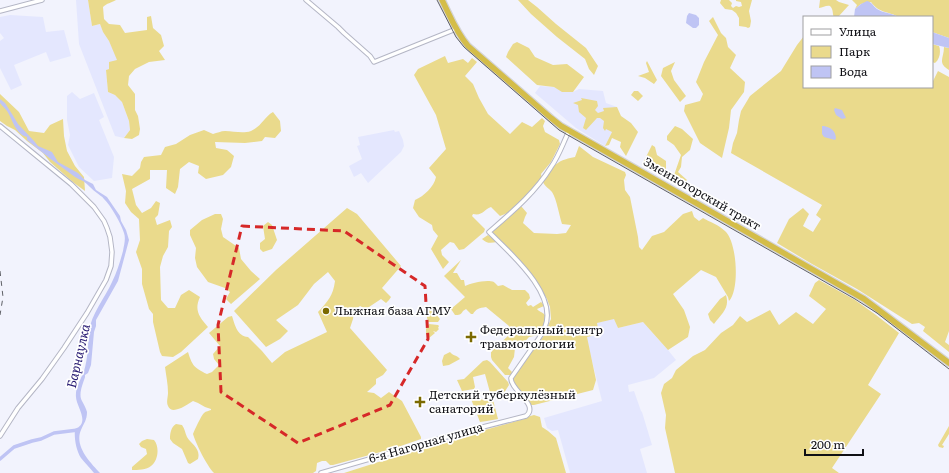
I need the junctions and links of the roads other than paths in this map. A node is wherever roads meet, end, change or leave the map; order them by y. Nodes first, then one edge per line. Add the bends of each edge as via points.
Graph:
1 (42, 0) edge
2 (306, 0) edge
3 (442, 0) edge
4 (0, 11) edge
5 (456, 29) junction
6 (0, 126) edge
7 (569, 131) junction
8 (949, 363) edge
9 (0, 436) edge
10 (320, 473) edge

1 - 4 street
2 - 5 street via 338,26 374,62
3 - 5 highway, Змеиногорский тракт
5 - 7 highway, Змеиногорский тракт via 472,50
6 - 9 street via 77,189 94,207 105,225 112,247 106,280 64,348
7 - 8 highway, Змеиногорский тракт via 864,299
7 - 10 street, 6-я Нагорная улица via 544,178 489,232 531,277 547,308 548,320 541,335 510,378 511,384 530,406 530,412 526,416

